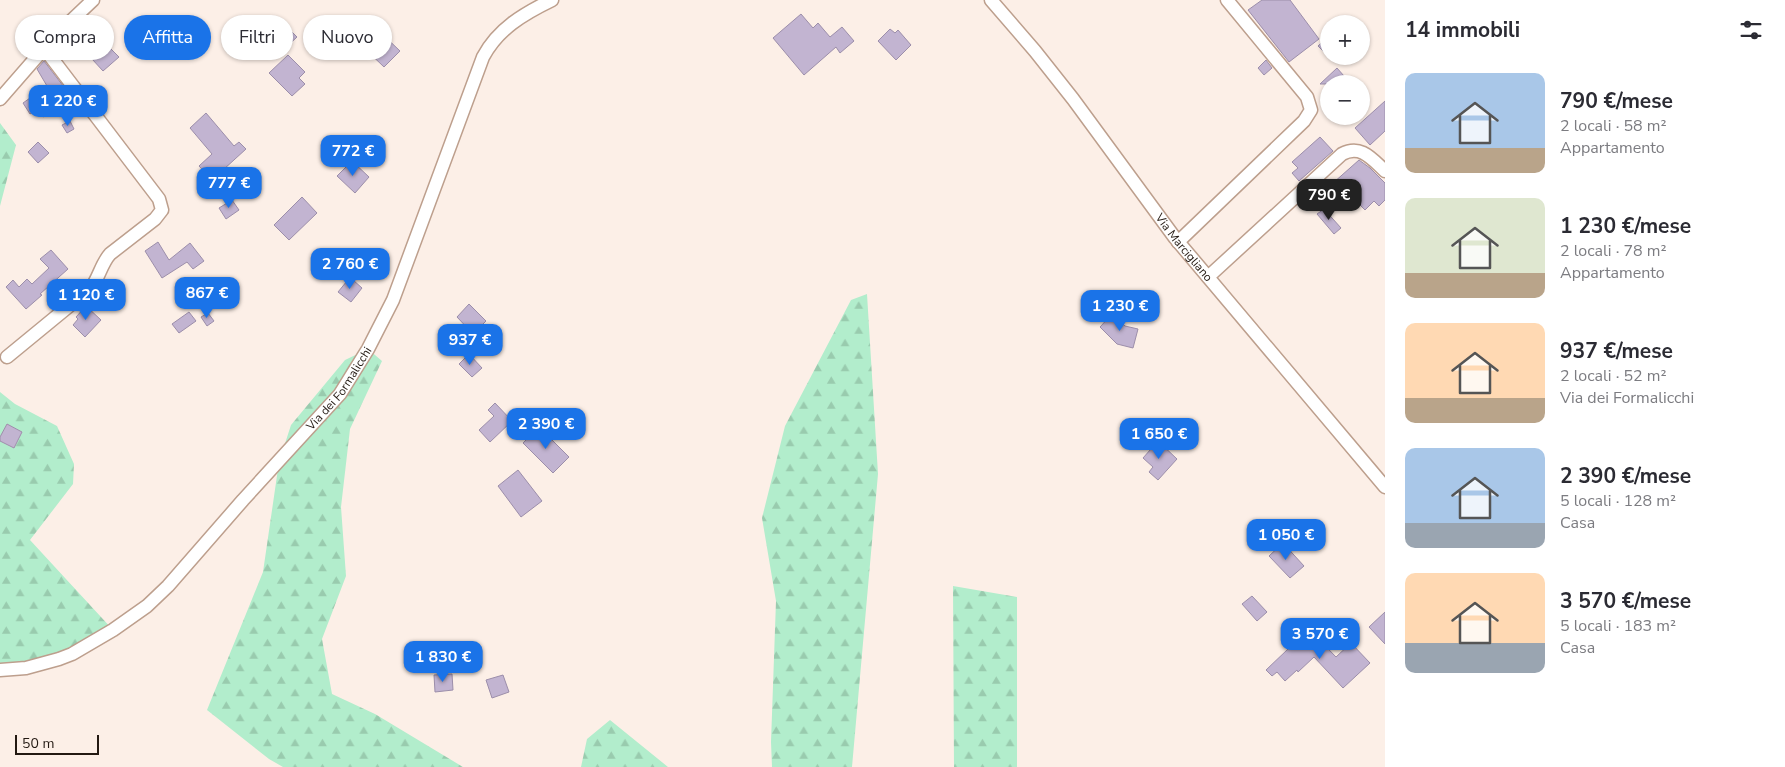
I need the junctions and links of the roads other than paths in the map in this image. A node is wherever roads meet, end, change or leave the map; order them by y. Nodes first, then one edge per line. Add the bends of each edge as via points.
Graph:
1 (94, 0) edge
2 (552, 0) edge
3 (991, 0) edge
4 (1227, 0) edge
5 (78, 15) edge
6 (34, 60) edge
7 (53, 60) edge
8 (0, 99) edge
9 (1385, 171) edge
10 (1178, 242) junction
11 (1208, 277) junction
12 (7, 357) dead end
13 (1385, 487) edge
14 (0, 670) edge

1 - 5 street
2 - 14 street, Via dei Formalicchi via 501,32 482,57 393,300 340,394 147,606 72,654 42,665
3 - 10 street, Via Marcigliano via 1073,99
4 - 10 street via 1307,97 1311,110 1304,121
6 - 8 street
7 - 12 street via 159,200 162,210 110,254 90,288
9 - 11 street via 1361,151 1349,150 1342,154
10 - 11 street, Via Marcigliano
11 - 13 street, Via Marcigliano

